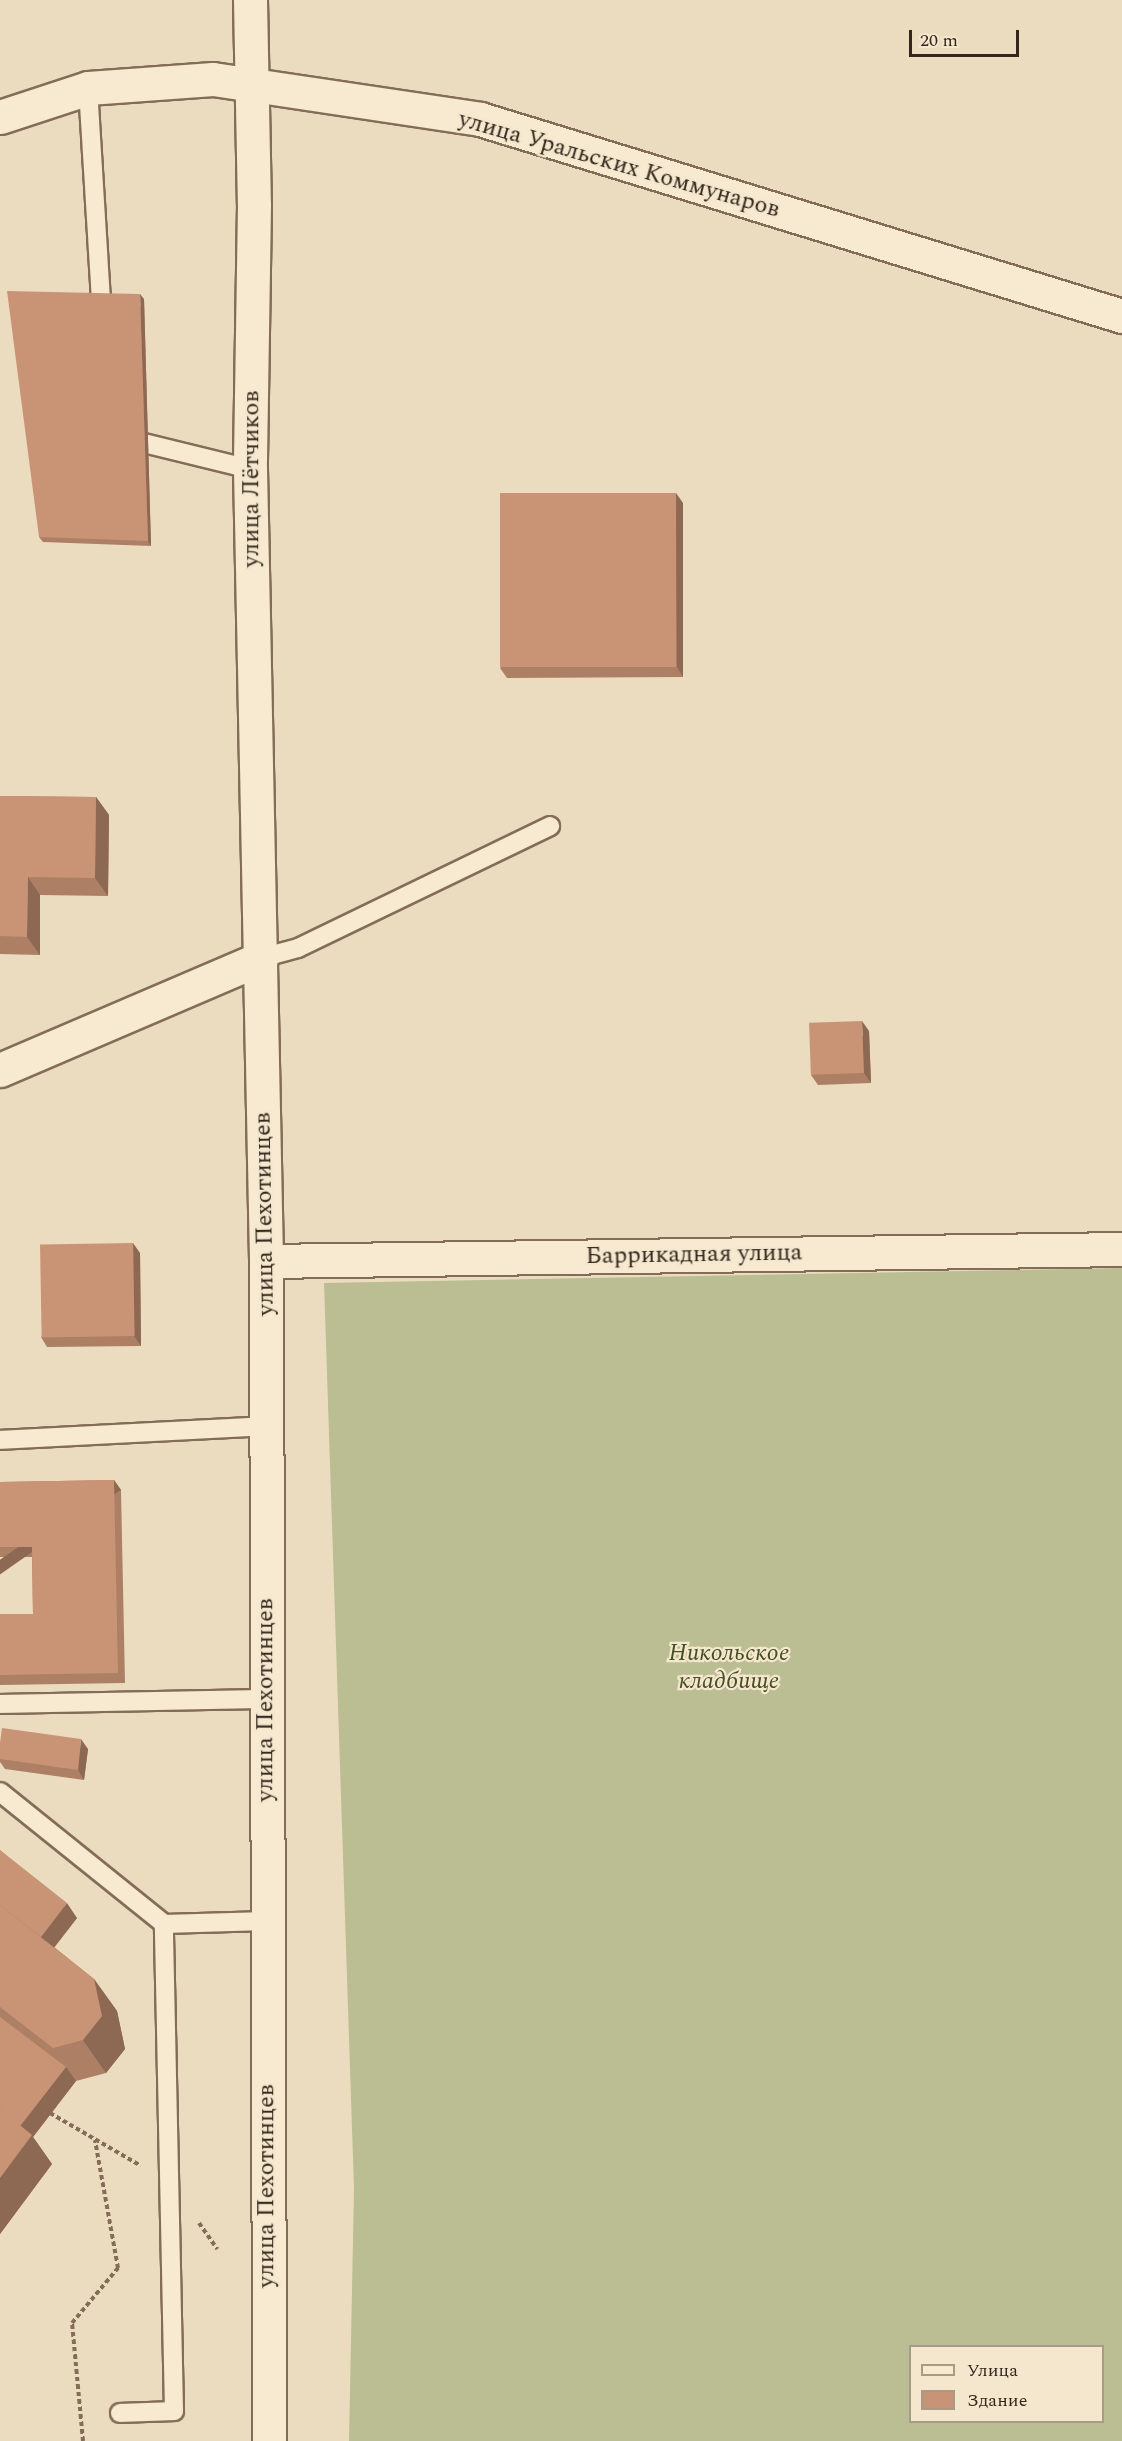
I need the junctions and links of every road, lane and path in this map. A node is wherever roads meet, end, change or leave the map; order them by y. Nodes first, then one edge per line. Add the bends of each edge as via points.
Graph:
1 (250, 0) edge
2 (253, 87) junction
3 (88, 88) junction
4 (0, 117) edge
5 (1122, 316) edge
6 (103, 338) edge
7 (108, 434) edge
8 (250, 469) junction
9 (550, 826) dead end
10 (261, 958) junction
11 (0, 1070) edge
12 (1122, 1249) edge
13 (266, 1261) junction
14 (266, 1426) junction
15 (0, 1440) edge
16 (266, 1699) junction
17 (0, 1704) edge
18 (0, 1792) edge
19 (266, 1921) junction
20 (164, 1924) junction
21 (95, 2140) dead end
22 (120, 2414) dead end
23 (83, 2441) edge
24 (269, 2441) edge

1 - 2 main road, улица Лётчиков
2 - 3 main road, улица Уральских Коммунаров via 213,79
2 - 5 main road, улица Уральских Коммунаров via 480,119
2 - 8 main road, улица Лётчиков
3 - 4 main road, улица Уральских Коммунаров
3 - 6 lane
7 - 8 lane
8 - 10 main road, улица Лётчиков
9 - 10 lane via 298,948
10 - 11 main road
10 - 13 main road, улица Пехотинцев
12 - 13 main road, Баррикадная улица
13 - 14 main road, улица Пехотинцев
14 - 15 lane
14 - 16 main road, улица Пехотинцев
16 - 17 lane
16 - 19 main road, улица Пехотинцев
18 - 20 lane
19 - 20 lane
19 - 24 main road, улица Пехотинцев
20 - 22 lane via 174,2411
21 - 23 path via 118,2268 72,2323

